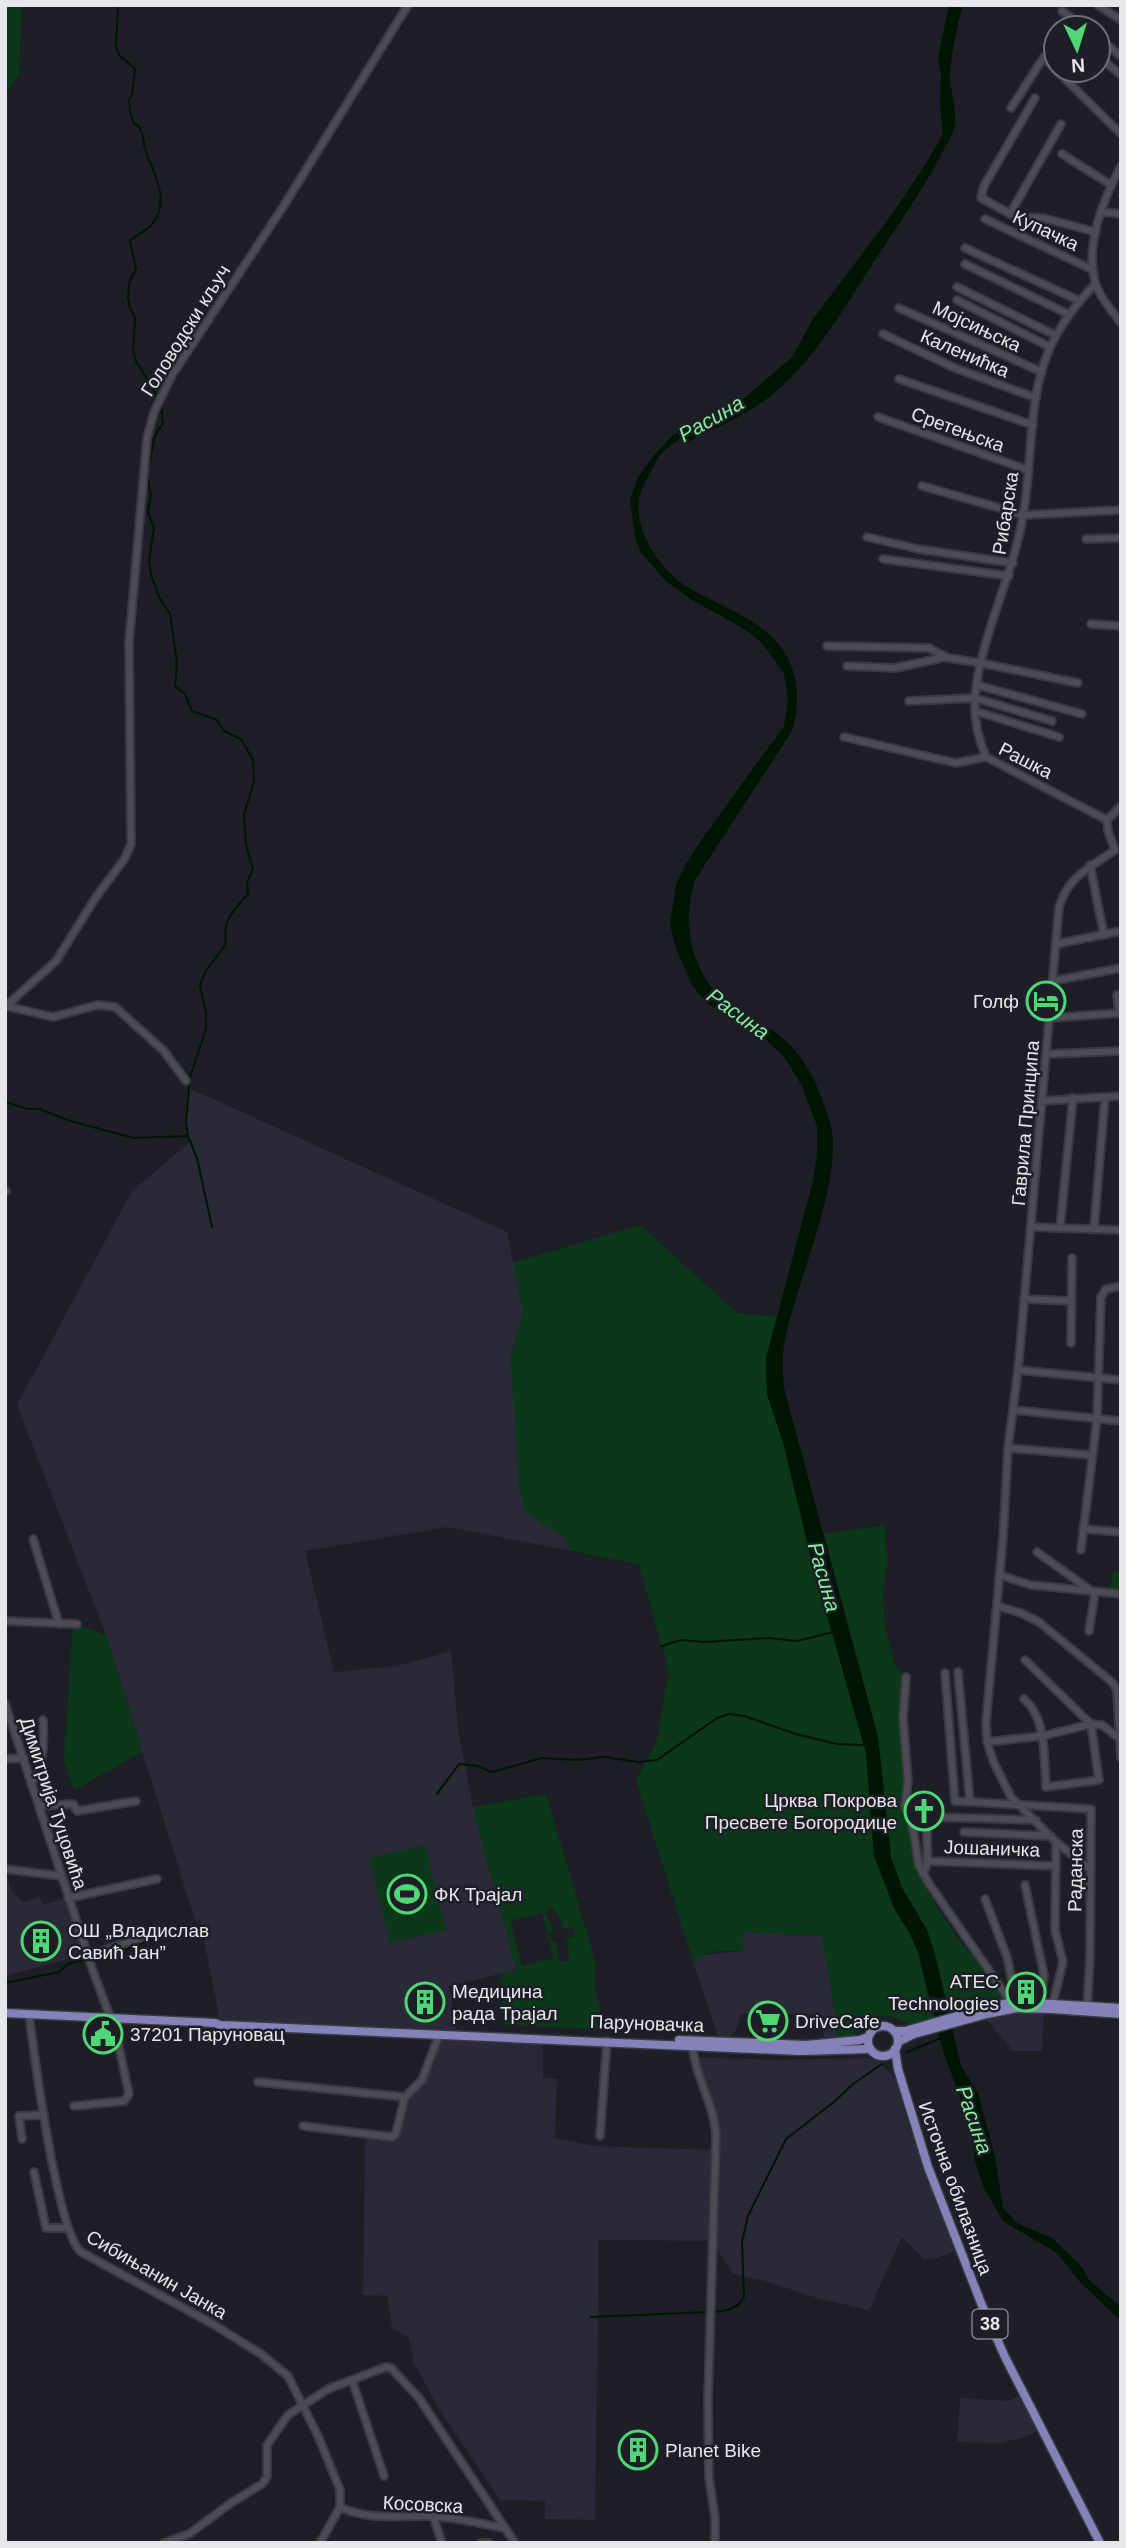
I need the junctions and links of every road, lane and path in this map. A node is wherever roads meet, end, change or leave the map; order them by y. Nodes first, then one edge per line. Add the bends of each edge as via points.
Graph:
1 (408, 5) edge
2 (1098, 5) edge
3 (1062, 11) dead end
4 (1066, 14) edge
5 (1121, 20) edge
6 (1042, 60) edge
7 (1070, 84) edge
8 (1035, 98) dead end
9 (1011, 108) dead end
10 (1061, 124) dead end
11 (1121, 134) edge
12 (1062, 154) dead end
13 (1121, 166) edge
14 (1111, 184) junction
15 (1103, 212) junction
16 (1010, 214) junction
17 (1121, 214) edge
18 (985, 219) dead end
19 (1096, 232) junction
20 (965, 248) dead end
21 (965, 264) dead end
22 (1093, 270) junction
23 (1095, 284) junction
24 (957, 287) dead end
25 (957, 300) dead end
26 (1080, 301) junction
27 (899, 308) dead end
28 (1068, 314) junction
29 (1121, 323) edge
30 (883, 334) dead end
31 (1055, 335) junction
32 (1051, 347) junction
33 (1042, 372) junction
34 (899, 379) dead end
35 (1036, 398) junction
36 (878, 417) dead end
37 (1033, 425) junction
38 (1028, 470) junction
39 (922, 486) dead end
40 (1121, 510) edge
41 (1024, 515) junction
42 (867, 537) dead end
43 (1121, 538) edge
44 (1086, 539) dead end
45 (883, 559) dead end
46 (1013, 563) junction
47 (1009, 576) junction
48 (1091, 624) dead end
49 (1121, 626) edge
50 (827, 646) dead end
51 (946, 657) junction
52 (981, 663) junction
53 (847, 666) dead end
54 (1078, 683) dead end
55 (977, 685) junction
56 (975, 698) junction
57 (909, 701) dead end
58 (975, 711) junction
59 (1082, 714) dead end
60 (1052, 721) dead end
61 (844, 737) dead end
62 (1059, 737) dead end
63 (986, 757) junction
64 (1121, 806) edge
65 (1107, 820) junction
66 (1118, 851) edge
67 (1090, 865) junction
68 (1121, 932) edge
69 (1104, 935) junction
70 (1056, 944) junction
71 (1121, 968) edge
72 (1054, 981) junction
73 (1117, 995) dead end
74 (6, 1007) edge
75 (1120, 1013) edge
76 (1051, 1018) junction
77 (1121, 1051) edge
78 (1047, 1054) junction
79 (186, 1081) dead end
80 (1121, 1096) edge
81 (1105, 1097) junction
82 (1073, 1098) junction
83 (1042, 1101) junction
84 (1031, 1227) junction
85 (1060, 1228) junction
86 (1094, 1229) junction
87 (1121, 1230) edge
88 (1072, 1258) dead end
89 (1121, 1286) edge
90 (1024, 1299) junction
91 (1071, 1301) junction
92 (1071, 1343) dead end
93 (1018, 1370) junction
94 (1099, 1378) junction
95 (1121, 1380) edge
96 (1014, 1410) junction
97 (1097, 1419) junction
98 (1121, 1421) edge
99 (1008, 1448) junction
100 (1092, 1455) junction
101 (1083, 1529) junction
102 (1121, 1532) edge
103 (33, 1539) dead end
104 (1081, 1550) dead end
105 (1037, 1552) dead end
106 (999, 1575) junction
107 (1093, 1591) junction
108 (1121, 1594) edge
109 (997, 1606) junction
110 (5, 1620) edge
111 (59, 1624) junction
112 (77, 1624) dead end
113 (1090, 1631) dead end
114 (1025, 1660) dead end
115 (958, 1672) dead end
116 (945, 1673) dead end
117 (906, 1677) dead end
118 (1024, 1699) dead end
119 (5, 1703) edge
120 (43, 1720) dead end
121 (1091, 1724) junction
122 (1042, 1736) junction
123 (1120, 1738) edge
124 (988, 1742) junction
125 (24, 1758) junction
126 (1121, 1758) edge
127 (5, 1759) edge
128 (31, 1783) junction
129 (136, 1801) dead end
130 (970, 1802) junction
131 (1018, 1804) junction
132 (39, 1806) junction
133 (1036, 1820) junction
134 (964, 1832) dead end
135 (1053, 1839) junction
136 (927, 1861) junction
137 (1055, 1866) junction
138 (5, 1869) edge
139 (1091, 1870) junction
140 (923, 1874) junction
141 (61, 1876) junction
142 (157, 1879) dead end
143 (1025, 1885) dead end
144 (68, 1898) junction
145 (985, 1899) dead end
146 (143, 1937) dead end
147 (87, 1955) junction
148 (1041, 2002) junction
149 (1053, 2003) junction
150 (1013, 2006) junction
151 (1087, 2008) junction
152 (1121, 2008) edge
153 (5, 2013) edge
154 (29, 2014) junction
155 (1121, 2014) edge
156 (111, 2019) junction
157 (229, 2023) junction
158 (895, 2031) junction
159 (913, 2032) junction
160 (439, 2035) junction
161 (868, 2037) junction
162 (607, 2041) junction
163 (692, 2043) junction
164 (897, 2046) junction
165 (870, 2049) junction
166 (884, 2056) junction
167 (898, 2069) junction
168 (258, 2082) dead end
169 (405, 2097) junction
170 (75, 2106) dead end
171 (44, 2115) junction
172 (303, 2126) dead end
173 (600, 2136) dead end
174 (22, 2139) dead end
175 (34, 2172) dead end
176 (67, 2228) junction
177 (352, 2380) junction
178 (303, 2403) junction
179 (384, 2476) dead end
180 (340, 2507) junction
181 (433, 2516) junction
182 (505, 2528) junction
183 (164, 2543) edge
184 (320, 2543) edge
185 (442, 2543) edge
186 (481, 2543) edge
187 (489, 2543) edge
188 (515, 2543) edge
189 (715, 2543) edge
190 (1100, 2543) edge

1 - 74 street, Головодски кључ via 153,412 129,642 131,844 56,961
2 - 5 street
3 - 4 street
6 - 9 street
7 - 11 street
8 - 16 street via 981,195
10 - 16 street
12 - 14 street
13 - 14 street
14 - 15 street
15 - 17 street
15 - 19 street
16 - 19 street
18 - 22 street, Купачка
19 - 22 street
20 - 26 street
21 - 28 street
22 - 23 street
23 - 26 street, Рибарска
23 - 29 street
24 - 31 street
25 - 32 street
26 - 28 street, Рибарска
27 - 33 street, Мојсињска
28 - 31 street, Рибарска
30 - 35 street, Каленићка via 955,369
31 - 32 street, Рибарска
32 - 33 street, Рибарска
33 - 35 street, Рибарска
34 - 37 street
35 - 37 street, Рибарска
36 - 38 street, Сретењска
37 - 38 street, Рибарска
38 - 41 street, Рибарска
39 - 41 street
40 - 41 street
41 - 46 street, Рибарска
42 - 46 street
43 - 44 street
45 - 47 street
46 - 47 street, Рибарска
47 - 52 street, Рибарска
48 - 49 street
50 - 51 street via 929,648
51 - 52 street
51 - 53 street via 895,668
52 - 54 street
52 - 55 street, Рибарска
55 - 56 street, Рибарска
55 - 59 street
56 - 57 street
56 - 58 street, Рибарска
56 - 60 street
58 - 62 street
58 - 63 street, Рибарска
61 - 63 street, Рашка via 956,763
63 - 65 street, Рашка
64 - 65 street
65 - 66 street
66 - 67 street, Гаврила Принципа
67 - 69 street
67 - 70 street, Гаврила Принципа via 1062,896
68 - 69 street
69 - 70 street
70 - 72 street, Гаврила Принципа
71 - 72 street
72 - 76 street, Гаврила Принципа
73 - 75 street
74 - 79 street via 53,1017 98,1005 115,1007 164,1051
75 - 76 street
76 - 78 street, Гаврила Принципа
77 - 78 street
78 - 83 street, Гаврила Принципа
80 - 81 street
81 - 82 street
81 - 86 street
82 - 83 street
82 - 85 street
83 - 84 street, Гаврила Принципа
84 - 85 street
84 - 90 street, Гаврила Принципа
85 - 86 street
86 - 87 street
88 - 91 street
89 - 94 street via 1106,1289 1101,1297
90 - 91 street
90 - 93 street, Гаврила Принципа
91 - 92 street
93 - 94 street
93 - 96 street, Гаврила Принципа
94 - 95 street
94 - 97 street
96 - 97 street
96 - 99 street, Гаврила Принципа
97 - 98 street
97 - 100 street
99 - 100 street
99 - 106 street, Гаврила Принципа
100 - 101 street
101 - 102 street
101 - 104 street
103 - 111 street
105 - 107 street
106 - 107 street via 1031,1585
106 - 109 street, Гаврила Принципа
107 - 108 street
107 - 113 street
109 - 123 street via 1039,1622 1113,1683
109 - 124 street, Гаврила Принципа
110 - 111 street
111 - 112 street
114 - 121 street
115 - 130 street
116 - 130 street via 954,1801
117 - 140 street via 905,1805
118 - 122 street via 1034,1710
119 - 125 street, Димитрија Туцовића
120 - 128 street via 40,1759
121 - 122 street
121 - 122 street via 1099,1780 1046,1787
121 - 123 street via 1102,1725
122 - 124 street
123 - 126 street
124 - 131 street, Гаврила Принципа via 1000,1776
125 - 127 street
125 - 128 street, Димитрија Туцовића
128 - 132 street, Димитрија Туцовића
129 - 132 street via 77,1811 73,1804
130 - 131 street, Раданска
131 - 133 street, Гаврила Принципа
131 - 139 street, Раданска via 1090,1808
132 - 141 street, Димитрија Туцовића
133 - 135 street, Гаврила Принципа
133 - 136 street via 930,1817
134 - 135 street
135 - 137 street
135 - 139 street, Гаврила Принципа
136 - 137 street, Јошаничка
136 - 140 street
137 - 149 street via 1056,1940 1063,1962
138 - 141 street
139 - 151 street, Раданска
140 - 150 street
141 - 144 street, Димитрија Туцовића
142 - 144 street
143 - 148 street via 1044,1975
144 - 147 street, Димитрија Туцовића
145 - 150 street via 1007,1957
146 - 147 street
147 - 156 street, Димитрија Туцовића
148 - 149 main road
148 - 150 main road
149 - 151 main road
150 - 151 main road
150 - 159 main road
151 - 152 main road
151 - 155 main road
153 - 154 main road, Паруновачка
154 - 156 main road, Паруновачка
154 - 171 street, Сибињанин Јанка
156 - 157 main road, Паруновачка
156 - 170 street via 128,2098
157 - 160 main road, Паруновачка
157 - 163 main road, Паруновачка
158 - 159 main road
158 - 161 main road via 881,2026
158 - 164 main road, 38
159 - 164 main road
160 - 162 main road, Паруновачка
160 - 169 street via 422,2080
161 - 163 main road, Паруновачка via 806,2045
161 - 165 main road
162 - 163 main road, Паруновачка
162 - 173 street
163 - 165 main road, Паруновачка via 811,2051
163 - 189 street, Паруновачка via 715,2116 708,2400
164 - 166 main road
164 - 167 main road, Источна обилазница / 38
165 - 166 main road, 38
166 - 167 main road, Источна обилазница / 38
167 - 190 main road, Источна обилазница / 38 via 944,2212 986,2314
168 - 169 street
169 - 172 street via 392,2137
171 - 174 street via 19,2116
171 - 176 street, Сибињанин Јанка
175 - 176 street via 46,2228
176 - 178 street, Сибињанин Јанка via 81,2252 261,2354 288,2376
177 - 178 street
177 - 179 street
177 - 182 street via 386,2367 399,2375
178 - 180 street, Сибињанин Јанка via 340,2490
178 - 183 street via 288,2415 267,2445 267,2477 262,2484 189,2533
180 - 181 street, Косовска via 366,2516
180 - 184 street
181 - 182 street, Косовска
181 - 185 street
182 - 188 street
186 - 187 street

